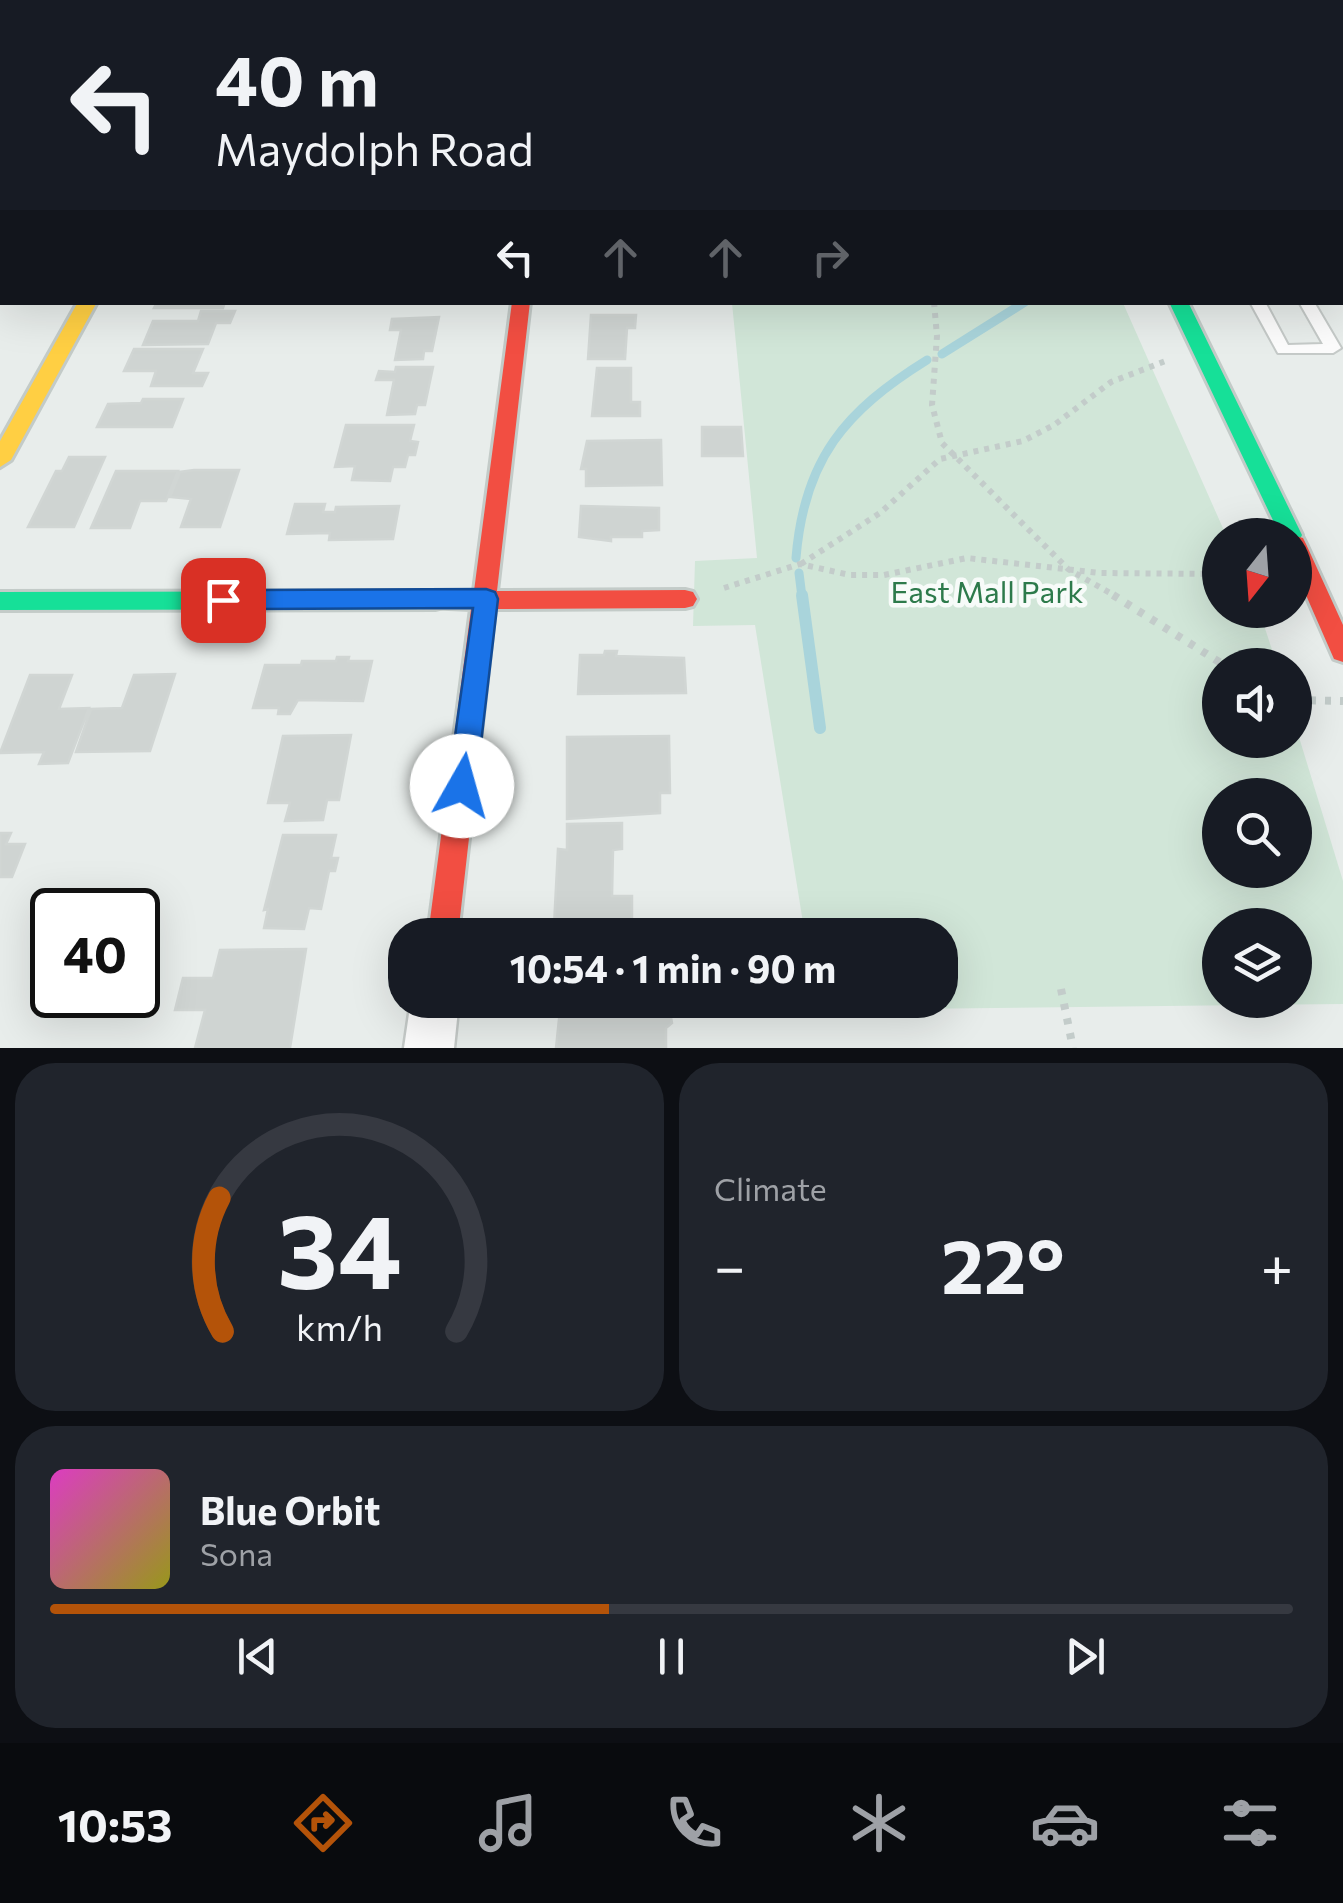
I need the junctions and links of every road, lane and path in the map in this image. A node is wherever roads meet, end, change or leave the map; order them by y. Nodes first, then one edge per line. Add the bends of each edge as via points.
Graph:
1 (86, 305) edge
2 (521, 305) edge
3 (934, 305) edge
4 (1179, 305) edge
5 (1259, 305) edge
6 (1308, 305) edge
7 (1202, 351) junction
8 (952, 456) junction
9 (0, 460) edge
10 (1283, 518) edge
11 (800, 564) junction
12 (1068, 569) junction
13 (1202, 574) edge
14 (1312, 582) edge
15 (486, 599) junction
16 (0, 600) edge
17 (685, 600) joint
18 (1202, 650) edge
19 (1343, 652) edge
20 (1312, 701) edge
21 (1343, 702) edge
22 (445, 918) edge
23 (1061, 989) dead end
24 (433, 1018) edge
25 (429, 1048) edge
26 (1074, 1048) edge

1 - 9 street
2 - 15 street
3 - 8 path via 932,405 936,430
4 - 7 street
5 - 6 lane via 1284,350 1333,348
7 - 8 path via 1138,368 1023,441
7 - 10 street
8 - 11 path via 932,464 880,513
8 - 12 path
11 - 12 path via 864,576 967,558
11 - 17 path
12 - 13 path
12 - 18 path
14 - 19 street
15 - 16 street
15 - 17 street
15 - 22 street
20 - 21 path
23 - 26 path
24 - 25 street

